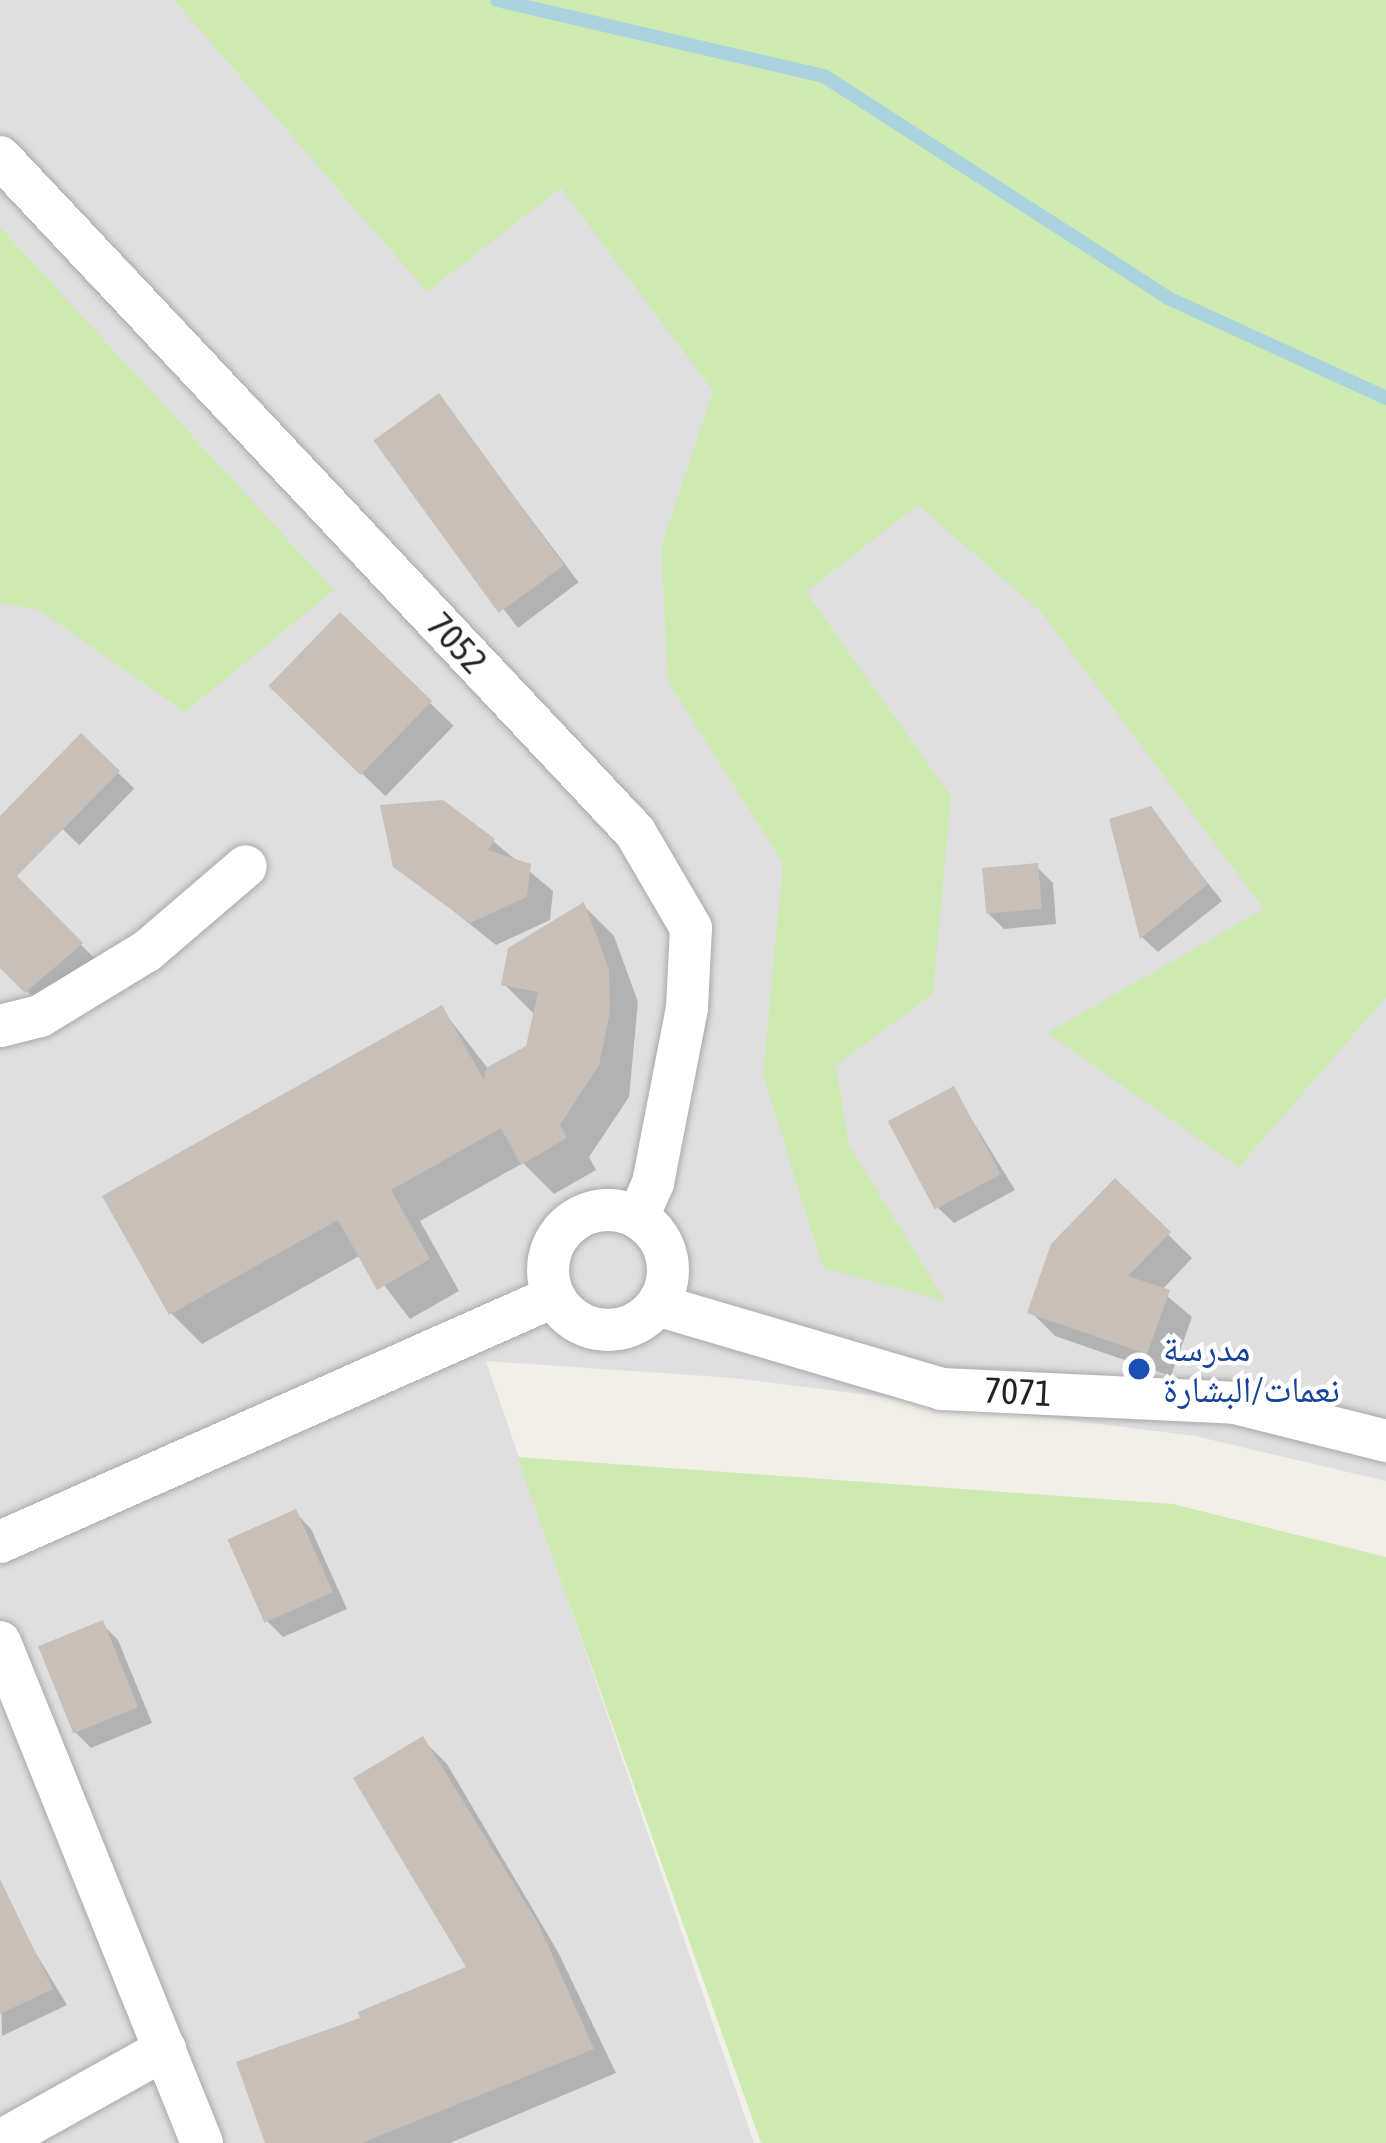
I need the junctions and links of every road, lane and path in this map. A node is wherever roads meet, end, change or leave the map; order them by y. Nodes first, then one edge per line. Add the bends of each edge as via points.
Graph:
1 (0, 157) edge
2 (246, 866) dead end
3 (0, 1026) edge
4 (638, 1217) junction
5 (553, 1297) junction
6 (657, 1305) junction
7 (1386, 1441) edge
8 (0, 1542) edge
9 (0, 1642) edge
10 (165, 2049) junction
11 (0, 2140) edge
12 (202, 2143) edge

1 - 4 street, 7052 via 635,832 691,928 687,1008 653,1183
2 - 3 street via 147,951 40,1016
4 - 5 street via 599,1210 565,1226 548,1258
4 - 6 street via 668,1260
5 - 6 street via 565,1314 606,1331
5 - 8 street
6 - 7 street, 7071 via 942,1389 1235,1403
9 - 10 street
10 - 11 street
10 - 12 street

